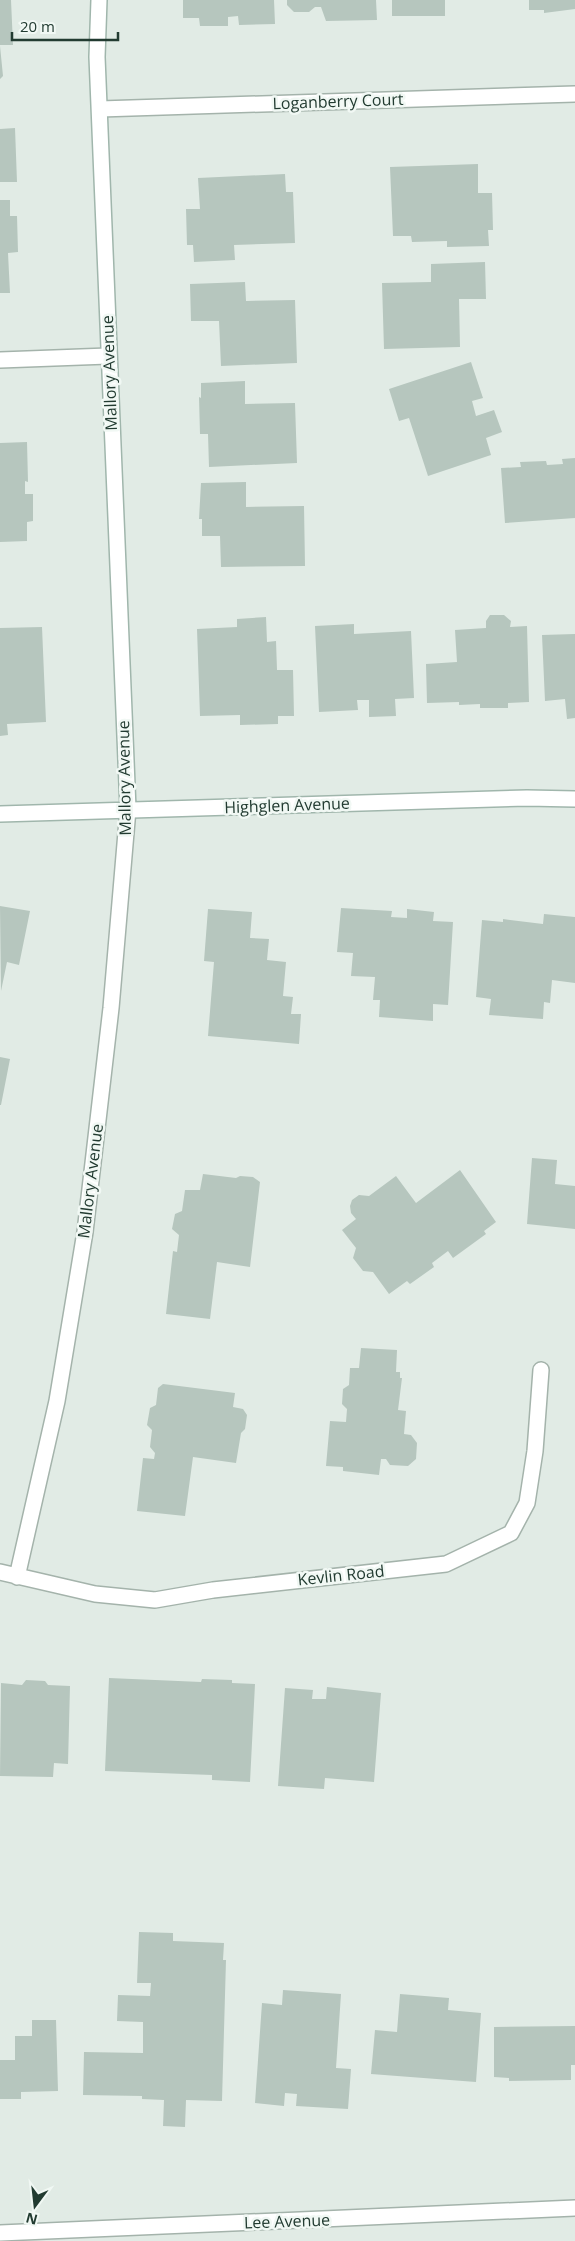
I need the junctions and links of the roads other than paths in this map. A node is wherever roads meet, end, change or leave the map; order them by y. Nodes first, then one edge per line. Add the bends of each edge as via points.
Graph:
1 (98, 0) edge
2 (575, 94) edge
3 (100, 109) junction
4 (108, 356) junction
5 (0, 360) edge
6 (575, 799) edge
7 (128, 809) junction
8 (0, 814) edge
9 (542, 1370) dead end
10 (0, 1572) edge
11 (17, 1577) junction
12 (575, 2208) edge
13 (0, 2233) edge

1 - 3 street, Mallory Avenue
2 - 3 street, Loganberry Court
3 - 4 street, Mallory Avenue
4 - 5 street
4 - 7 street, Mallory Avenue
6 - 7 street, Highglen Avenue
7 - 8 street, Highglen Avenue
7 - 11 street, Mallory Avenue via 111,1008 85,1232 58,1401
9 - 11 street, Kevlin Road via 527,1503 511,1533 446,1564 213,1590 155,1600 95,1594
10 - 11 street, Kevlin Road
12 - 13 street, Lee Avenue

